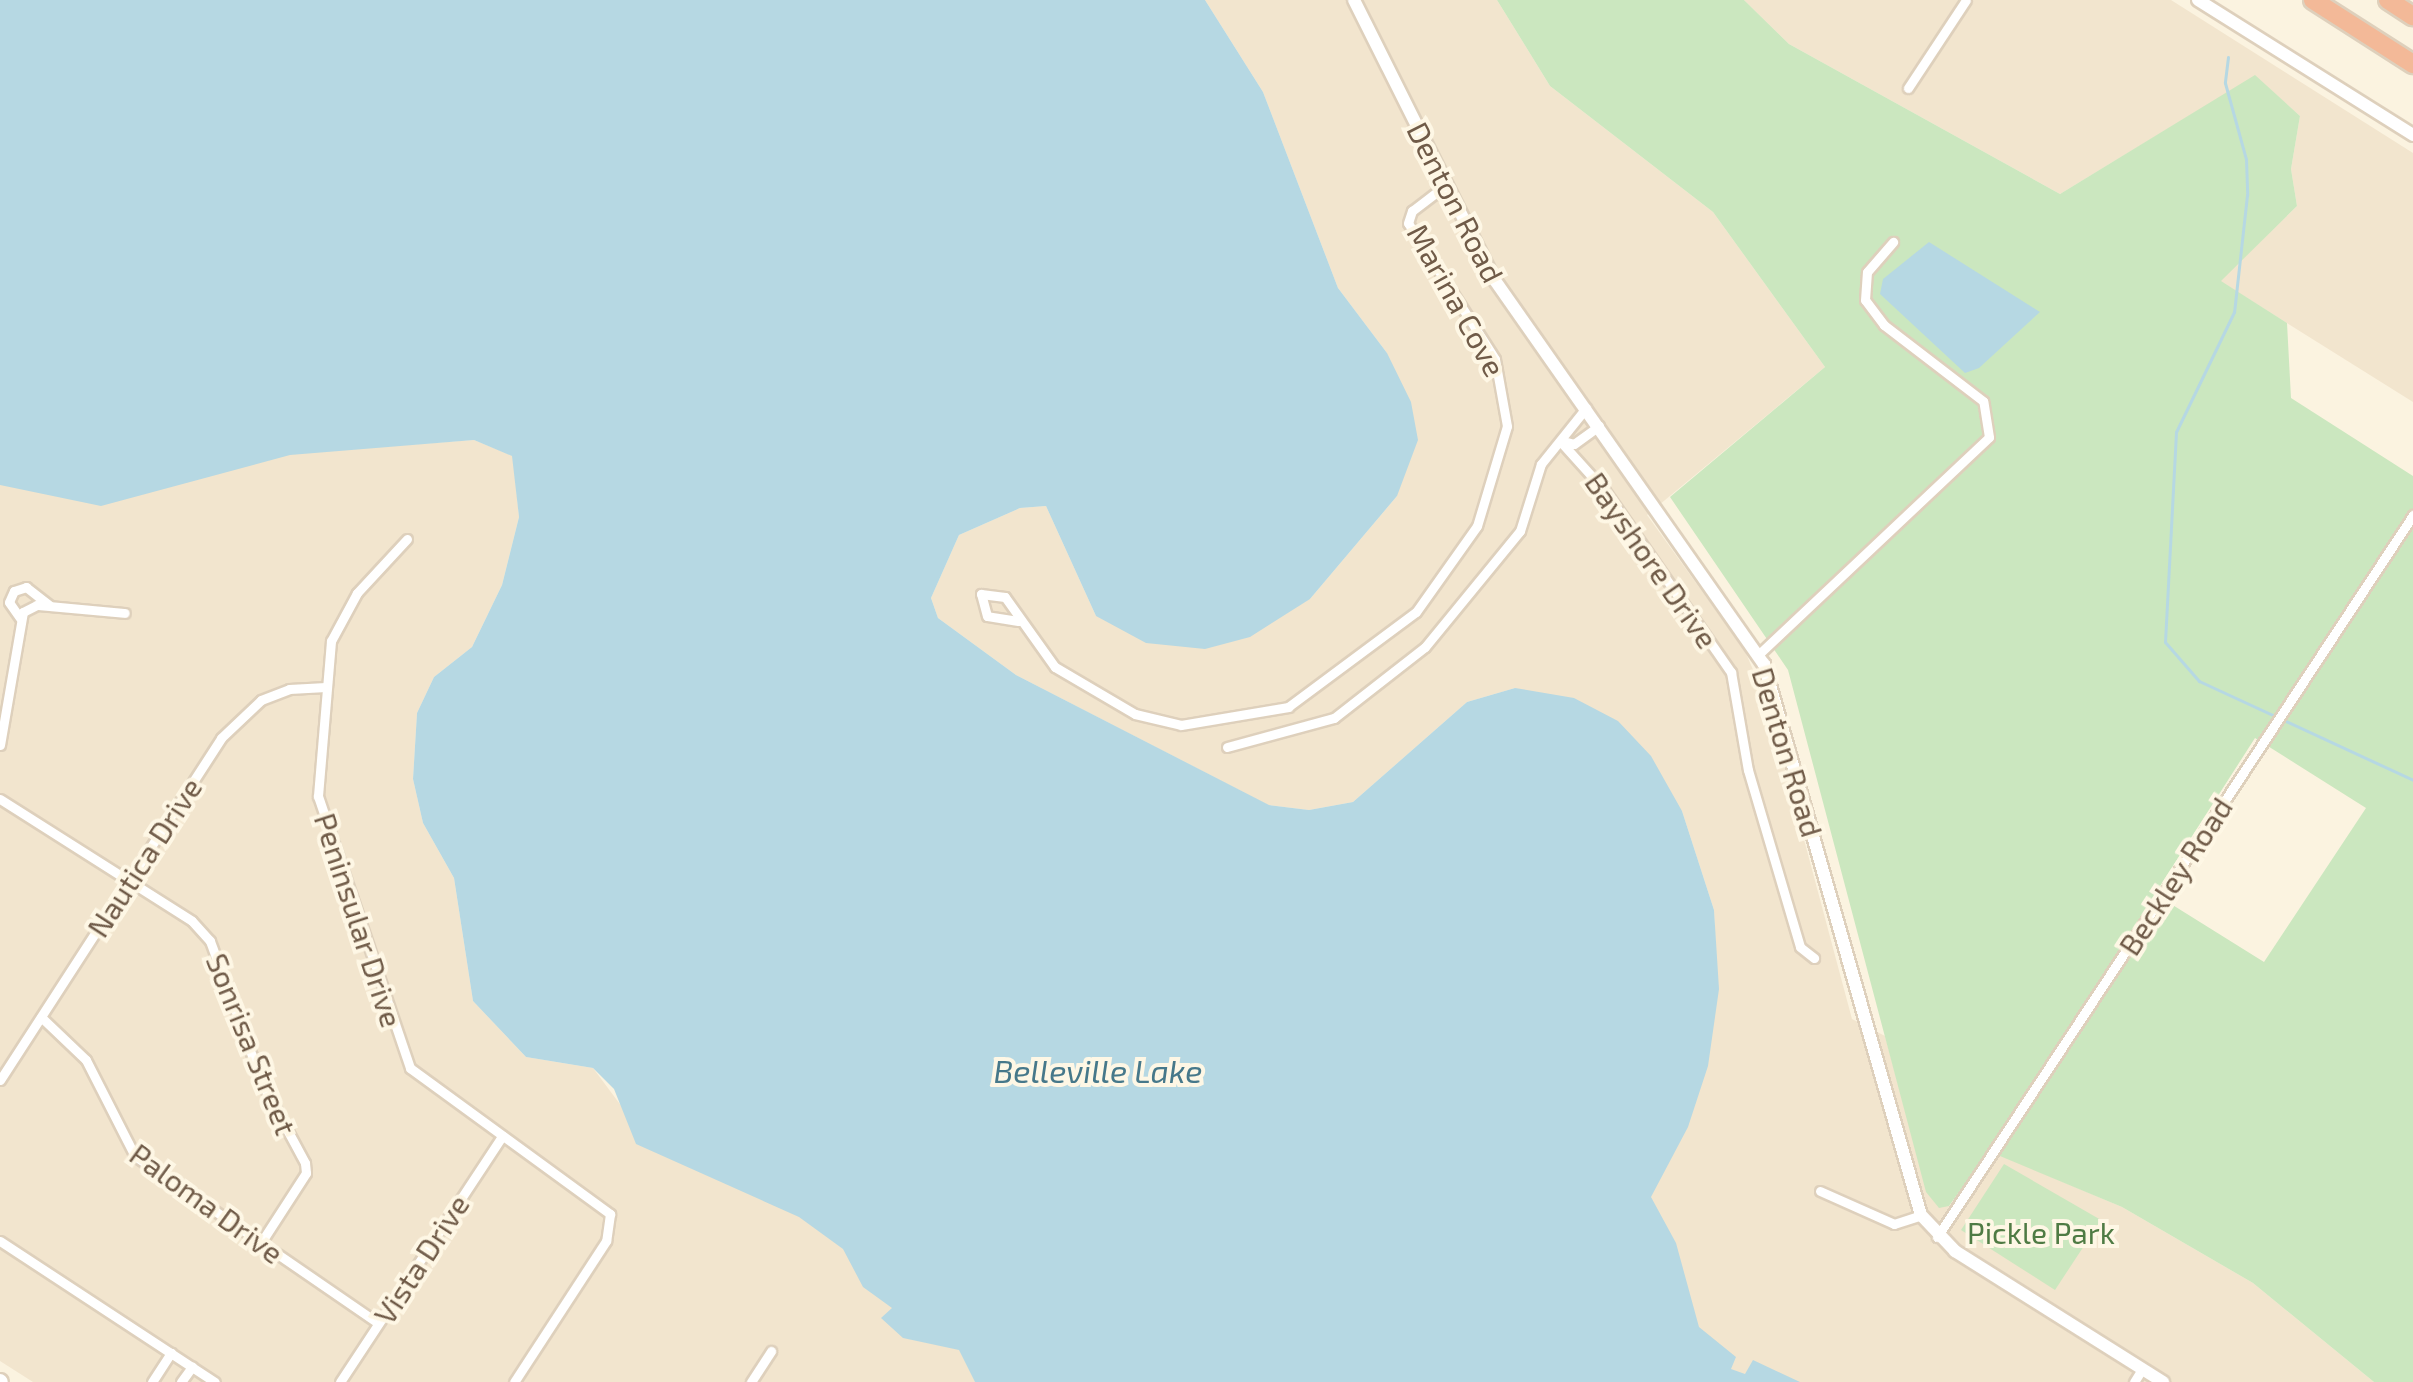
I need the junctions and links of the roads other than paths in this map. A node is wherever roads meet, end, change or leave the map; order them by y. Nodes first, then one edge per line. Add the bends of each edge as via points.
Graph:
1 (1354, 0) edge
2 (1966, 0) edge
3 (2198, 0) edge
4 (2313, 0) edge
5 (2388, 0) edge
6 (2413, 16) edge
7 (2413, 64) edge
8 (1908, 88) dead end
9 (2413, 135) edge
10 (1446, 185) junction
11 (1893, 242) dead end
12 (1586, 408) junction
13 (1599, 426) junction
14 (1560, 441) junction
15 (2413, 515) edge
16 (407, 539) dead end
17 (49, 605) junction
18 (125, 613) dead end
19 (20, 618) junction
20 (1018, 621) dead end
21 (1759, 654) junction
22 (326, 687) junction
23 (0, 745) edge
24 (1227, 747) dead end
25 (0, 799) edge
26 (129, 880) junction
27 (1814, 958) dead end
28 (41, 1017) junction
29 (0, 1080) edge
30 (502, 1136) junction
31 (1820, 1191) dead end
32 (1921, 1215) junction
33 (1937, 1237) junction
34 (0, 1241) edge
35 (262, 1241) junction
36 (378, 1323) junction
37 (771, 1351) dead end
38 (171, 1353) junction
39 (192, 1367) junction
40 (2142, 1369) junction
41 (152, 1382) edge
42 (181, 1382) edge
43 (215, 1382) edge
44 (340, 1382) edge
45 (514, 1382) edge
46 (751, 1382) edge
47 (2134, 1382) edge
48 (2163, 1382) edge

1 - 10 street, Denton Road
2 - 8 street
3 - 9 street
4 - 7 highway
5 - 6 highway
10 - 12 street, Denton Road via 1494,279
10 - 20 street, Marina Cove via 1412,211 1408,223 1495,359 1507,426 1477,526 1416,612 1288,707 1181,725 1135,714 1055,667
11 - 21 street via 1867,272 1865,300 1884,325 1983,401 1989,437
12 - 13 street, Denton Road
12 - 14 street, Bayshore Drive via 1562,430
13 - 14 street, Bayshore Drive via 1574,444
13 - 21 street, Denton Road
14 - 24 street, Bayshore Drive via 1541,464 1520,531 1425,647 1334,718
14 - 27 street, Bayshore Drive via 1605,491 1731,672 1748,770 1800,947
15 - 33 street, Beckley Road
16 - 22 street, Peninsular Drive via 343,613
17 - 18 street
17 - 19 street via 32,606
17 - 19 street via 26,587 14,591 9,602
19 - 23 street
21 - 32 street, Denton Road via 1780,707 1901,1165
22 - 26 street, Nautica Drive via 289,689 238,717
22 - 30 street, Peninsular Drive via 318,796 399,1046 428,1087
25 - 26 street, Sonrisa Street
26 - 28 street, Nautica Drive
26 - 35 street, Sonrisa Street via 210,941 262,1083 305,1163 306,1173
28 - 29 street, Nautica Drive
28 - 35 street, Paloma Drive via 86,1060 135,1156
30 - 36 street, Vista Drive
30 - 45 street, Peninsular Drive via 603,1204 613,1222
31 - 32 street via 1894,1224
32 - 33 street, Denton Road
33 - 40 street, Denton Road
34 - 38 street
35 - 36 street, Paloma Drive
36 - 44 street, Vista Drive
37 - 46 street
38 - 39 street
38 - 41 street
39 - 42 street
39 - 43 street
40 - 47 street
40 - 48 street, Denton Road

